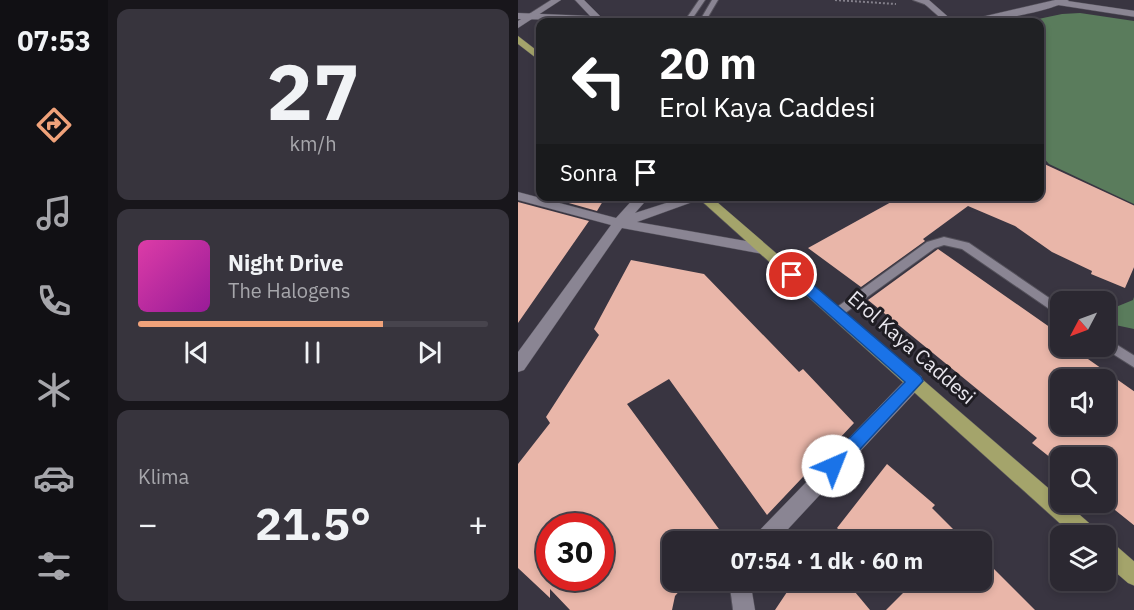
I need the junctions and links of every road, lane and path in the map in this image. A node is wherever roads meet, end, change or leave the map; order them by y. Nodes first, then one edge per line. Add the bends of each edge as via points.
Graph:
1 (557, 0) edge
2 (579, 0) edge
3 (702, 0) edge
4 (715, 0) edge
5 (835, 0) edge
6 (916, 0) edge
7 (925, 1) edge
8 (1063, 1) edge
9 (896, 4) dead end
10 (1134, 14) edge
11 (518, 16) edge
12 (533, 17) junction
13 (546, 18) edge
14 (593, 18) edge
15 (690, 18) edge
16 (704, 18) edge
17 (945, 18) edge
18 (983, 18) edge
19 (518, 25) edge
20 (518, 39) edge
21 (536, 55) edge
22 (518, 196) edge
23 (536, 201) edge
24 (536, 201) edge
25 (640, 201) edge
26 (690, 201) edge
27 (707, 201) edge
28 (619, 224) junction
29 (763, 249) junction
30 (1050, 304) edge
31 (837, 313) junction
32 (1116, 350) edge
33 (1134, 363) edge
34 (518, 365) edge
35 (915, 381) junction
36 (1077, 525) edge
37 (772, 531) edge
38 (1116, 559) edge
39 (1134, 576) edge
40 (741, 591) edge
41 (744, 610) edge

1 - 12 street
2 - 14 street
3 - 15 lane
4 - 16 lane
5 - 9 path
6 - 7 lane
7 - 17 street
8 - 10 street
8 - 18 street
11 - 12 street
12 - 13 street
12 - 19 street
20 - 21 main road
22 - 23 street
24 - 28 street
25 - 28 street
26 - 28 street
27 - 29 main road, Erol Kaya Caddesi
28 - 29 street
28 - 34 street
29 - 31 main road, Erol Kaya Caddesi
30 - 31 lane via 965,246 944,241 931,245
31 - 35 main road, Erol Kaya Caddesi
32 - 33 lane
35 - 36 main road, Erol Kaya Caddesi
35 - 37 street
38 - 39 main road
40 - 41 street

